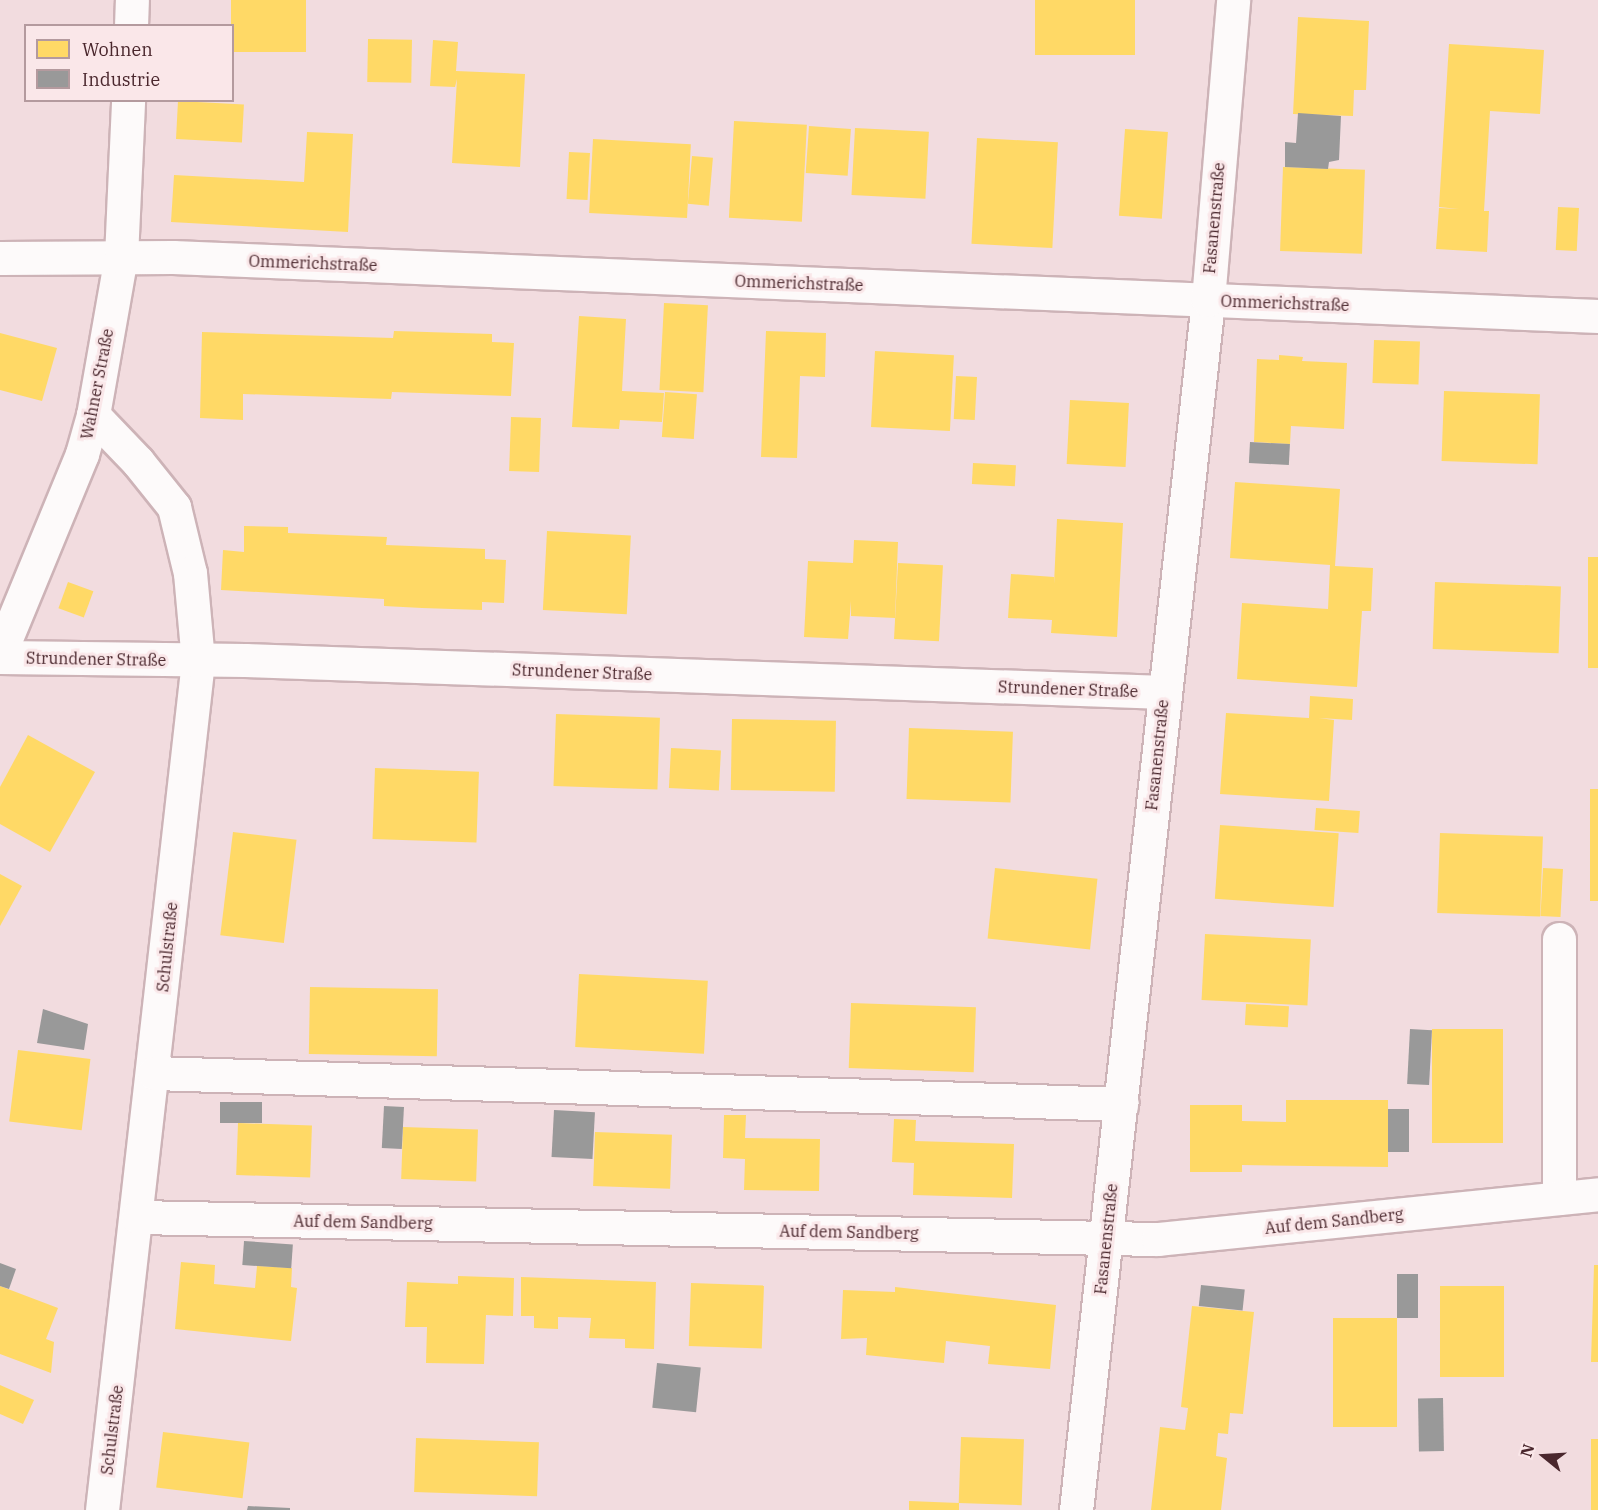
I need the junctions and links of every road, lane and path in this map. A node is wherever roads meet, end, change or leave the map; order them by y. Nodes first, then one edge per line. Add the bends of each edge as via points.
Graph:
1 (132, 0) edge
2 (1233, 0) edge
3 (131, 24) edge
4 (128, 102) edge
5 (121, 256) junction
6 (0, 258) edge
7 (1208, 300) junction
8 (1598, 316) edge
9 (93, 415) junction
10 (0, 655) edge
11 (198, 661) junction
12 (1164, 692) junction
13 (1559, 939) dead end
14 (154, 1073) junction
15 (1122, 1104) junction
16 (1598, 1194) edge
17 (1559, 1198) junction
18 (138, 1217) junction
19 (1107, 1238) junction
20 (102, 1510) edge
21 (1077, 1510) edge

1 - 3 street
2 - 7 street, Fasanenstraße
4 - 5 street, Wahner Straße
5 - 6 street, Ommerichstraße
5 - 7 street, Ommerichstraße
5 - 9 street, Wahner Straße
7 - 8 street, Ommerichstraße
7 - 12 street, Fasanenstraße
9 - 10 street, Wahner Straße via 82,454
9 - 11 street, Schulstraße via 174,507 190,573
10 - 11 street, Strundener Straße
11 - 12 street, Strundener Straße
11 - 14 street, Schulstraße
12 - 15 street, Fasanenstraße
13 - 17 street
14 - 15 street
14 - 18 street, Schulstraße
15 - 19 street, Fasanenstraße
16 - 17 street, Auf dem Sandberg
17 - 19 street, Auf dem Sandberg via 1158,1239
18 - 19 street, Auf dem Sandberg
18 - 20 street, Schulstraße
19 - 21 street, Fasanenstraße

